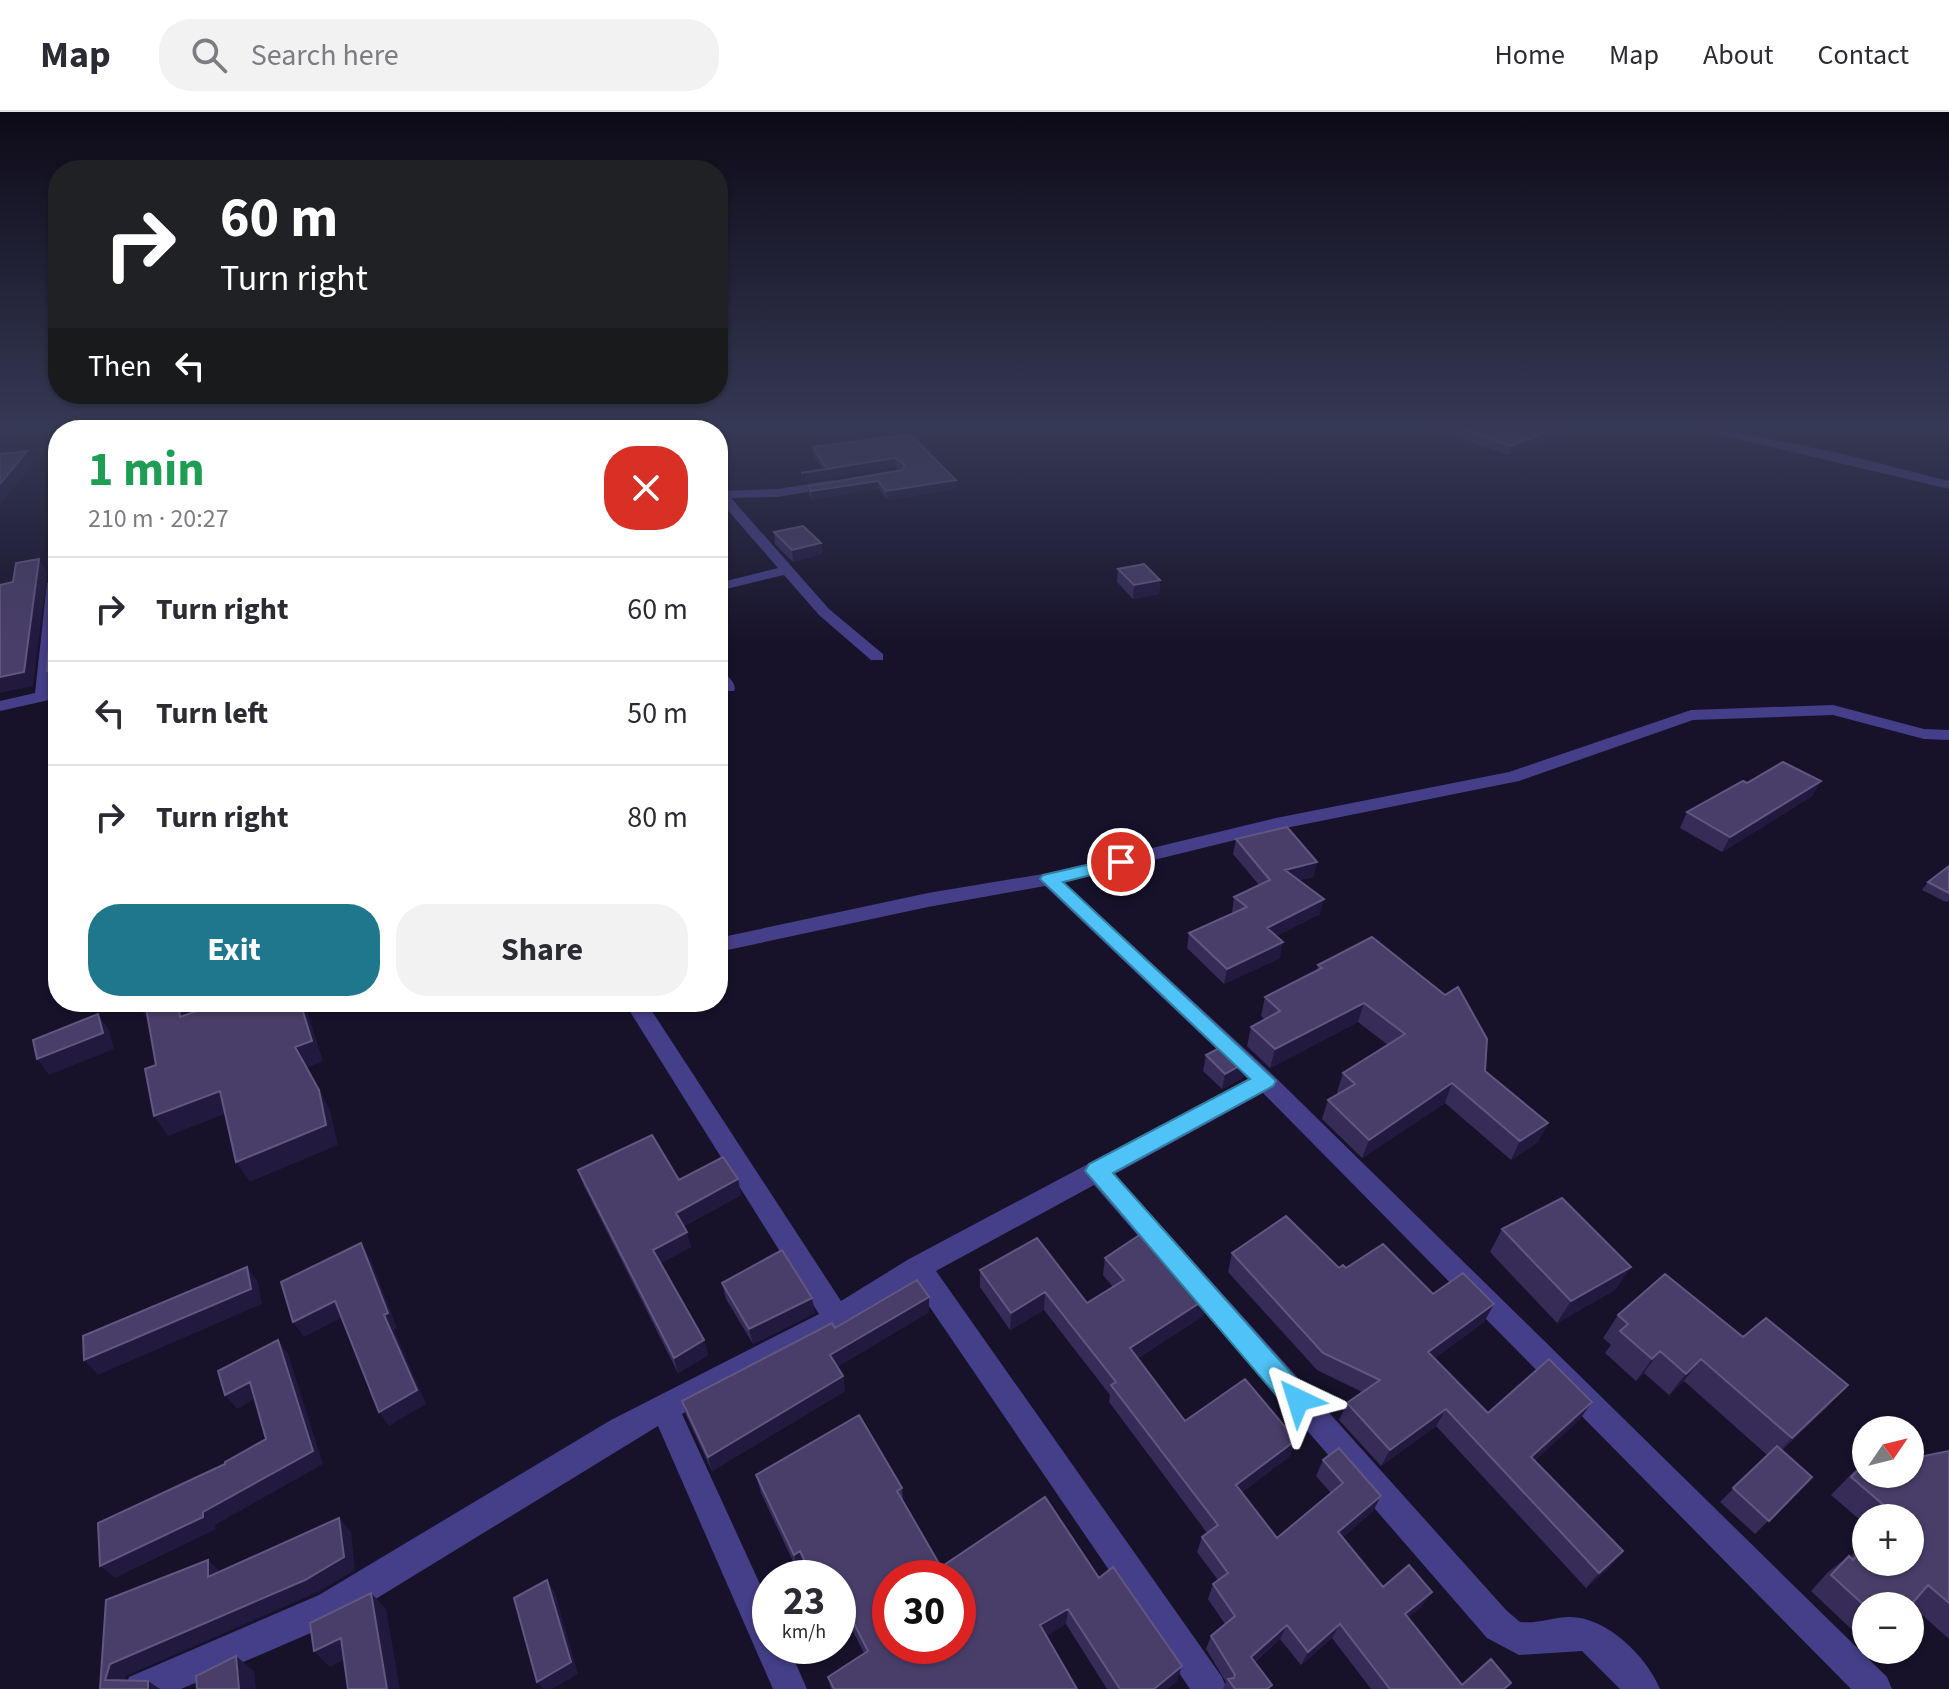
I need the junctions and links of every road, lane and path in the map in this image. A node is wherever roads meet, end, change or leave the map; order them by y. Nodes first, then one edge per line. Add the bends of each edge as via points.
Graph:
1 (728, 504) edge
2 (786, 570) junction
3 (728, 584) edge
4 (877, 657) dead end
5 (48, 695) edge
6 (0, 706) edge
7 (1949, 735) edge
8 (1049, 879) junction
9 (728, 943) edge
10 (641, 1012) edge
11 (1265, 1081) junction
12 (1097, 1171) junction
13 (918, 1267) junction
14 (837, 1319) junction
15 (665, 1408) junction
16 (752, 1604) edge
17 (779, 1664) edge
18 (141, 1689) edge
19 (790, 1689) edge
20 (1210, 1689) edge
21 (1643, 1689) edge
22 (1875, 1689) edge

1 - 2 street
2 - 3 street
2 - 4 street via 824,612
5 - 6 street
7 - 8 street via 1833,710 1691,715 1513,777 1276,824
8 - 9 street
8 - 11 street
10 - 14 street
11 - 12 street
11 - 22 street
12 - 13 street
12 - 21 street via 1479,1607 1526,1641 1561,1633 1585,1636 1610,1653
13 - 14 street
13 - 20 street
14 - 15 street
15 - 16 street
15 - 18 street via 331,1607
17 - 19 street

